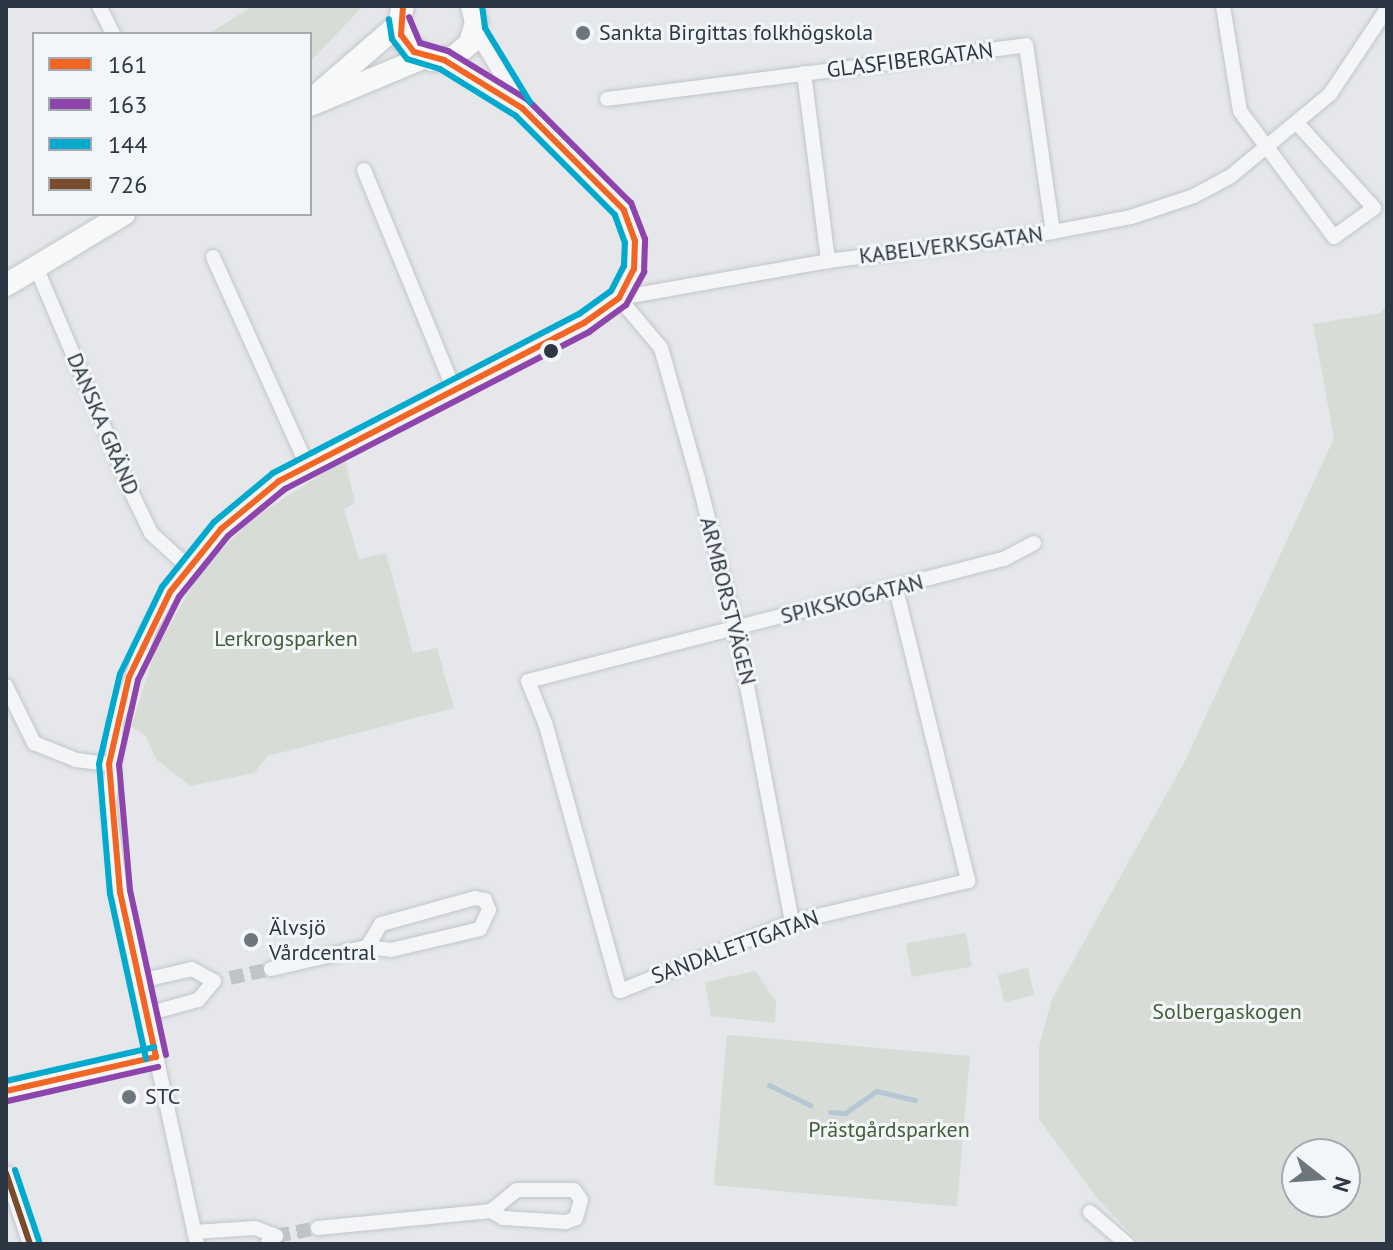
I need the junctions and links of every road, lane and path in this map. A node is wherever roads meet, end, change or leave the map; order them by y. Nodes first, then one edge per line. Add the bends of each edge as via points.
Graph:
1 (99, 6) edge
2 (1223, 6) edge
3 (1387, 9) edge
4 (398, 14) edge
5 (477, 16) edge
6 (112, 32) edge
7 (434, 59) junction
8 (804, 73) junction
9 (607, 99) dead end
10 (312, 101) edge
11 (312, 102) edge
12 (522, 108) junction
13 (1297, 123) junction
14 (1267, 149) junction
15 (364, 170) dead end
16 (121, 216) edge
17 (1053, 232) junction
18 (213, 257) dead end
19 (828, 261) junction
20 (36, 267) junction
21 (6, 285) edge
22 (619, 298) junction
23 (453, 387) junction
24 (307, 465) junction
25 (1034, 543) dead end
26 (188, 567) junction
27 (896, 589) junction
28 (736, 628) junction
29 (528, 681) joint
30 (6, 686) edge
31 (109, 764) junction
32 (792, 922) junction
33 (367, 947) junction
34 (271, 969) tunnel mouth
35 (230, 978) tunnel mouth
36 (140, 981) junction
37 (214, 981) junction
38 (147, 1014) junction
39 (156, 1057) junction
40 (6, 1091) edge
41 (6, 1173) edge
42 (491, 1211) junction
43 (1090, 1212) dead end
44 (318, 1228) tunnel mouth
45 (196, 1238) edge
46 (30, 1244) edge
47 (267, 1244) edge
48 (1127, 1244) edge

1 - 6 street
2 - 14 street via 1240,111
3 - 13 street, KABELVERKSGATAN via 1330,94
4 - 7 main road via 406,44
4 - 10 main road
5 - 7 main road via 463,51
5 - 12 street
7 - 11 main road
7 - 12 street
8 - 9 street, GLASFIBERGATAN
8 - 17 street, GLASFIBERGATAN via 1026,45
8 - 19 street
12 - 22 street via 624,210 635,241 634,269
13 - 14 street, KABELVERKSGATAN
13 - 14 street via 1374,208 1334,237
14 - 17 street, KABELVERKSGATAN via 1194,196 1131,217
15 - 23 street
16 - 20 main road
17 - 19 street, KABELVERKSGATAN
18 - 24 street
19 - 22 street, KABELVERKSGATAN
20 - 21 main road
20 - 26 street, DANSKA GRÄND via 151,533
22 - 23 street via 584,323
22 - 28 street, ARMBORSTVÄGEN via 661,348
23 - 24 street
24 - 26 street via 250,504
25 - 27 street, SPIKSKOGATAN via 1004,559
26 - 31 street via 150,628 129,677
27 - 28 street, SPIKSKOGATAN
27 - 32 street, SANDALETTGATAN via 968,881
28 - 29 street, SPIKSKOGATAN
28 - 32 street, ARMBORSTVÄGEN
29 - 32 street, SANDALETTGATAN via 545,723 620,991
30 - 31 street via 34,743 76,760
31 - 36 street via 120,892
33 - 33 street via 391,950 480,929 489,910 485,900 475,898 381,924
33 - 34 street
35 - 37 street
36 - 37 street via 192,969
36 - 38 street
37 - 38 street via 198,1000
38 - 39 street
39 - 40 street
39 - 45 street
41 - 46 street
42 - 42 street via 503,1218 566,1222 576,1218 581,1200 574,1190 517,1190
42 - 44 street
43 - 48 street
45 - 47 street via 255,1228 276,1236

